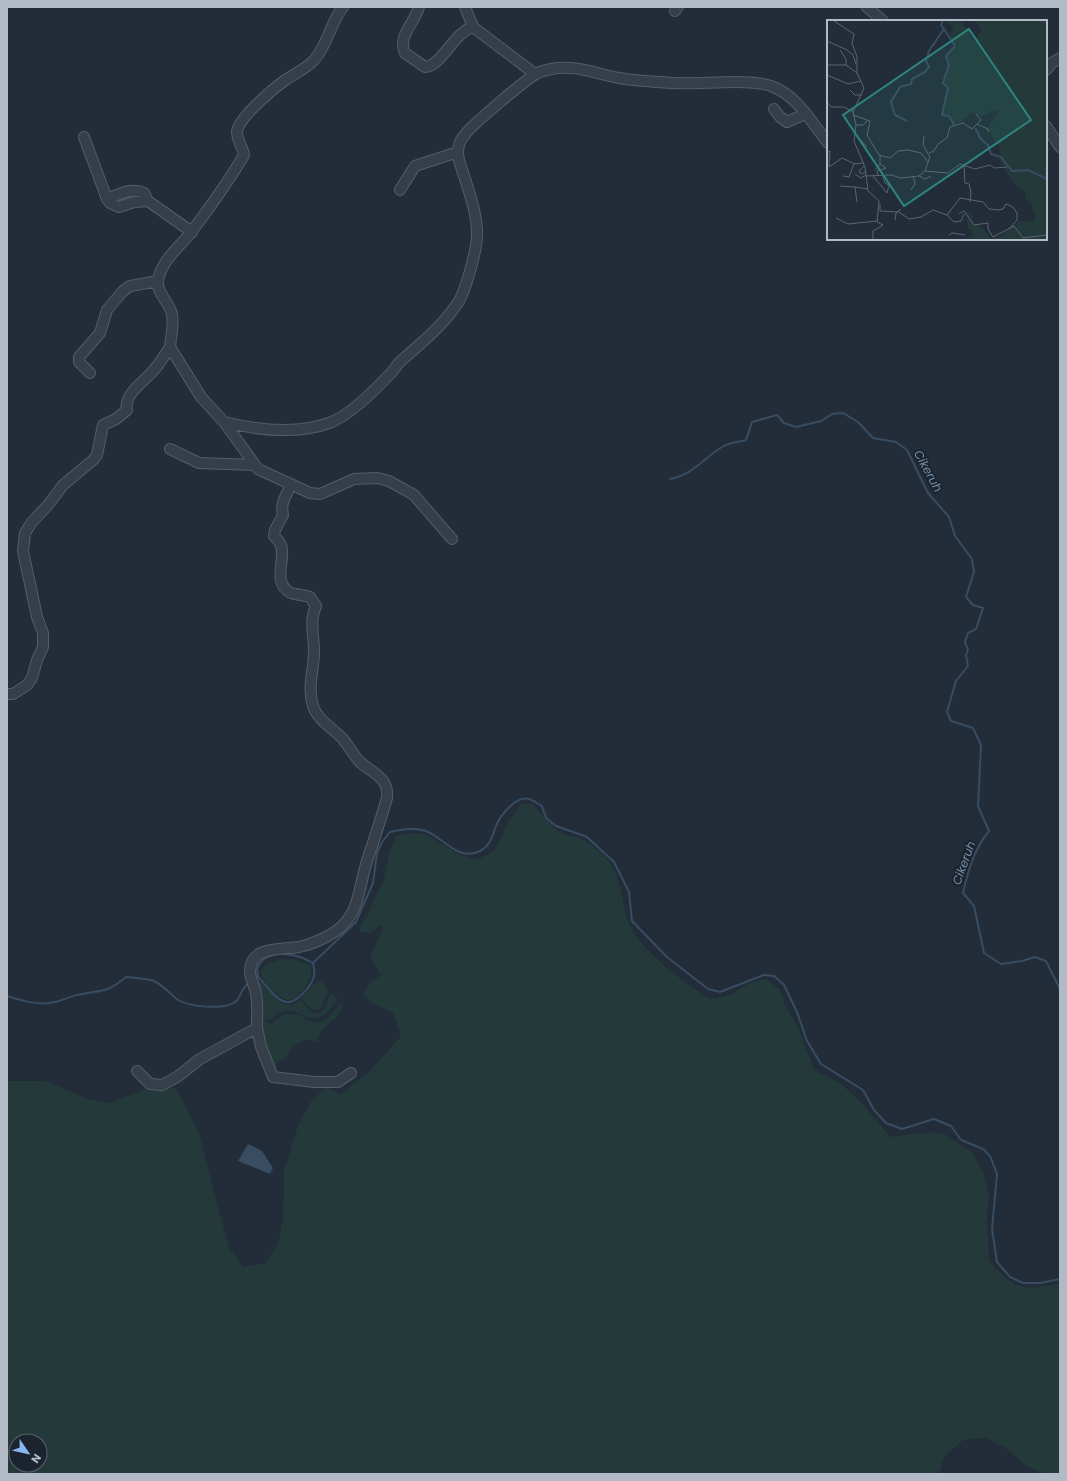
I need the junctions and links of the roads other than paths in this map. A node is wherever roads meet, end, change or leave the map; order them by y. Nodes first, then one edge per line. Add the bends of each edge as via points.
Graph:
1 (343, 7) edge
2 (419, 7) edge
3 (465, 7) edge
4 (867, 7) edge
5 (882, 20) edge
6 (473, 27) junction
7 (1060, 58) edge
8 (1047, 69) edge
9 (535, 74) junction
10 (774, 108) dead end
11 (805, 114) junction
12 (1047, 128) edge
13 (84, 137) dead end
14 (827, 142) edge
15 (1060, 147) edge
16 (458, 152) junction
17 (400, 190) dead end
18 (192, 232) junction
19 (158, 281) junction
20 (170, 347) junction
21 (90, 373) dead end
22 (224, 422) junction
23 (170, 449) dead end
24 (253, 464) junction
25 (291, 485) junction
26 (452, 539) dead end
27 (7, 694) edge
28 (257, 1028) junction
29 (137, 1071) dead end
30 (351, 1073) dead end

1 - 18 street via 334,21 324,47 311,64 274,89 241,122 237,131 244,155
2 - 6 street via 403,44 405,53 425,66 435,62 460,33
3 - 6 street
4 - 5 street
6 - 9 street
7 - 8 street
9 - 11 street via 568,67 592,70 619,78 657,82 762,84 782,92
9 - 16 street via 463,136
10 - 11 street via 780,118 787,122
11 - 14 street
12 - 15 street
13 - 18 street via 110,203 119,207 148,201
16 - 17 street via 415,166
16 - 22 street via 477,235 474,255 459,301 444,320 389,376 356,406 336,420 290,430
18 - 19 street via 172,251
19 - 20 street via 158,290 169,304 171,313 173,329
19 - 21 street via 126,288 107,310 102,329 79,357 79,362
20 - 22 street via 201,397
20 - 27 street via 156,369 130,396 124,414 103,424 97,455 63,485 25,533 23,551 37,617 44,633 43,647 29,681 13,694
22 - 24 street
23 - 24 street via 199,463
24 - 25 street via 264,473
25 - 26 street via 310,493 320,494 354,479 377,478 389,481 414,495
25 - 28 street via 283,500 283,515 274,536 281,544 282,558 279,571 284,586 293,593 310,597 316,606 312,620 314,652 310,683 313,706 360,762 382,778 387,787 387,798 358,896 344,924 306,945 278,948 258,955 251,966 256,994
28 - 29 street via 200,1059 162,1085 150,1084
28 - 30 street via 261,1047 273,1077 338,1082

